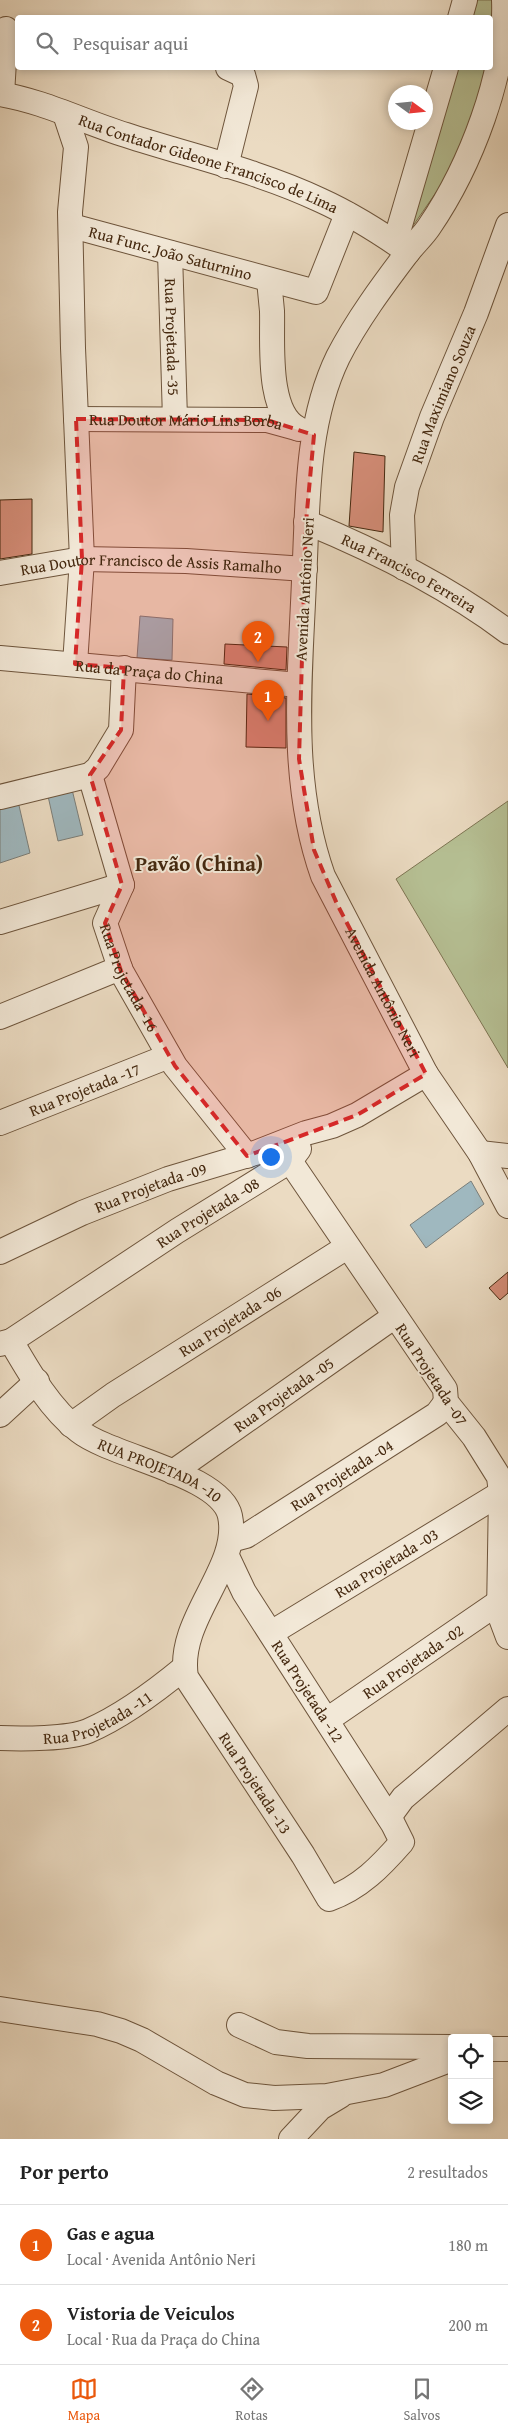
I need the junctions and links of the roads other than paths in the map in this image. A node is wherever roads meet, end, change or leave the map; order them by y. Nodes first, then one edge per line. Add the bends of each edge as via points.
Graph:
1 (465, 0) edge
2 (504, 0) edge
3 (461, 15) edge
4 (8, 29) edge
5 (232, 70) edge
6 (445, 70) edge
7 (502, 72) edge
8 (1, 94) edge
9 (64, 114) junction
10 (92, 124) junction
11 (76, 147) junction
12 (226, 166) junction
13 (347, 214) junction
14 (508, 225) edge
15 (72, 226) junction
16 (401, 247) junction
17 (170, 253) junction
18 (270, 280) junction
19 (76, 419) junction
20 (175, 419) junction
21 (305, 431) junction
22 (306, 522) junction
23 (82, 559) junction
24 (404, 568) junction
25 (305, 569) junction
26 (0, 573) edge
27 (508, 632) edge
28 (0, 658) edge
29 (75, 664) junction
30 (124, 668) junction
31 (299, 684) junction
32 (90, 775) junction
33 (0, 797) edge
34 (122, 884) junction
35 (0, 922) edge
36 (120, 968) junction
37 (0, 1017) edge
38 (169, 1056) junction
39 (426, 1074) junction
40 (0, 1123) edge
41 (306, 1133) junction
42 (480, 1154) junction
43 (247, 1156) junction
44 (508, 1156) edge
45 (290, 1161) junction
46 (508, 1206) edge
47 (347, 1247) junction
48 (0, 1252) edge
49 (394, 1316) junction
50 (5, 1342) edge
51 (37, 1381) junction
52 (446, 1402) junction
53 (0, 1415) edge
54 (71, 1424) junction
55 (173, 1472) junction
56 (501, 1493) junction
57 (229, 1548) junction
58 (499, 1602) junction
59 (270, 1633) junction
60 (508, 1637) edge
61 (185, 1672) junction
62 (508, 1709) edge
63 (327, 1720) junction
64 (0, 1738) edge
65 (391, 1821) junction
66 (324, 1888) joint
67 (0, 2009) edge
68 (239, 2025) dead end
69 (448, 2047) edge
70 (493, 2049) edge
71 (508, 2049) edge
72 (448, 2061) edge
73 (344, 2093) junction
74 (291, 2139) edge

1 - 3 street
2 - 7 street, Avenida Antônio Neri
4 - 8 street
5 - 12 street via 243,75 246,86
6 - 16 street
7 - 16 street, Avenida Antônio Neri via 445,201 427,229
8 - 9 street, Rua Contador Gideone Francisco de Lima via 17,96
9 - 10 street, Rua Contador Gideone Francisco de Lima
9 - 11 street
10 - 11 street
10 - 12 street, Rua Contador Gideone Francisco de Lima
11 - 15 street via 70,194
12 - 13 street, Rua Contador Gideone Francisco de Lima via 288,186
13 - 16 street, Rua Contador Gideone Francisco de Lima
13 - 18 street, Rua Func. João Saturnino via 316,292
14 - 24 street, Rua Maximiano Souza via 407,487 402,515
15 - 17 street, Rua Func. João Saturnino
15 - 19 street
16 - 21 street, Avenida Antônio Neri via 338,358 323,398
17 - 18 street, Rua Func. João Saturnino
17 - 20 street, Rua Projetada -35
18 - 21 street via 276,392 287,421
19 - 20 street, Rua Doutor Mário Lins Borba
19 - 23 street
20 - 21 street, Rua Doutor Mário Lins Borba via 268,420
21 - 22 street, Avenida Antônio Neri
22 - 24 street, Rua Francisco Ferreira via 344,537
22 - 25 street, Avenida Antônio Neri
23 - 25 street, Rua Doutor Francisco de Assis Ramalho via 186,561
23 - 26 street, Rua Doutor Francisco de Assis Ramalho
23 - 29 street
24 - 27 street, Rua Francisco Ferreira via 484,614
25 - 31 street, Avenida Antônio Neri
28 - 29 street, Rua da Praça do China
29 - 30 street, Rua da Praça do China
30 - 31 street, Rua da Praça do China
30 - 32 street via 120,730 98,768
31 - 39 street, Avenida Antônio Neri via 299,759 304,807 314,850 344,920
32 - 33 street
32 - 34 street
34 - 35 street
34 - 36 street, Rua Projetada -16 via 105,922
36 - 37 street
36 - 38 street, Rua Projetada -16
38 - 40 street, Rua Projetada -17
38 - 43 street, Rua Projetada -16
39 - 41 street via 357,1115
39 - 42 street, Avenida Antônio Neri
41 - 43 street, Rua Projetada -09
41 - 45 street, Rua Projetada -08
42 - 44 street
42 - 46 street, Avenida Antônio Neri
43 - 48 street, Rua Projetada -09 via 168,1179 82,1213
45 - 47 street, Rua Projetada -07
45 - 50 street, Rua Projetada -08
47 - 49 street, Rua Projetada -07
47 - 54 street, Rua Projetada -06
49 - 52 street, Rua Projetada -07 via 445,1389
49 - 55 street, Rua Projetada -05
50 - 51 street
51 - 53 street
51 - 54 street
52 - 56 street, Rua Projetada -07 via 474,1437 499,1477
52 - 57 street, Rua Projetada -04 via 437,1414
54 - 55 street, RUA PROJETADA -10 via 93,1439
55 - 57 street, RUA PROJETADA -10 via 223,1499 230,1515
56 - 58 street, Rua Projetada -07
56 - 59 street, Rua Projetada -03
57 - 59 street, Rua Projetada -12 via 244,1592
57 - 61 street via 195,1624 188,1644
58 - 60 street, Rua Projetada -07 via 499,1613
58 - 63 street, Rua Projetada -02
59 - 63 street, Rua Projetada -12
61 - 64 street, Rua Projetada -11 via 87,1732 28,1740
61 - 66 street, Rua Projetada -13
62 - 65 street via 402,1798
63 - 65 street, Rua Projetada -12
65 - 66 street, Rua Projetada -12 via 402,1842 378,1870 346,1893 329,1899
67 - 73 street via 97,2024 121,2031 216,2083 245,2095 274,2098
68 - 69 street via 276,2042 308,2046
70 - 71 street
72 - 73 street via 384,2085
73 - 74 street via 320,2108

